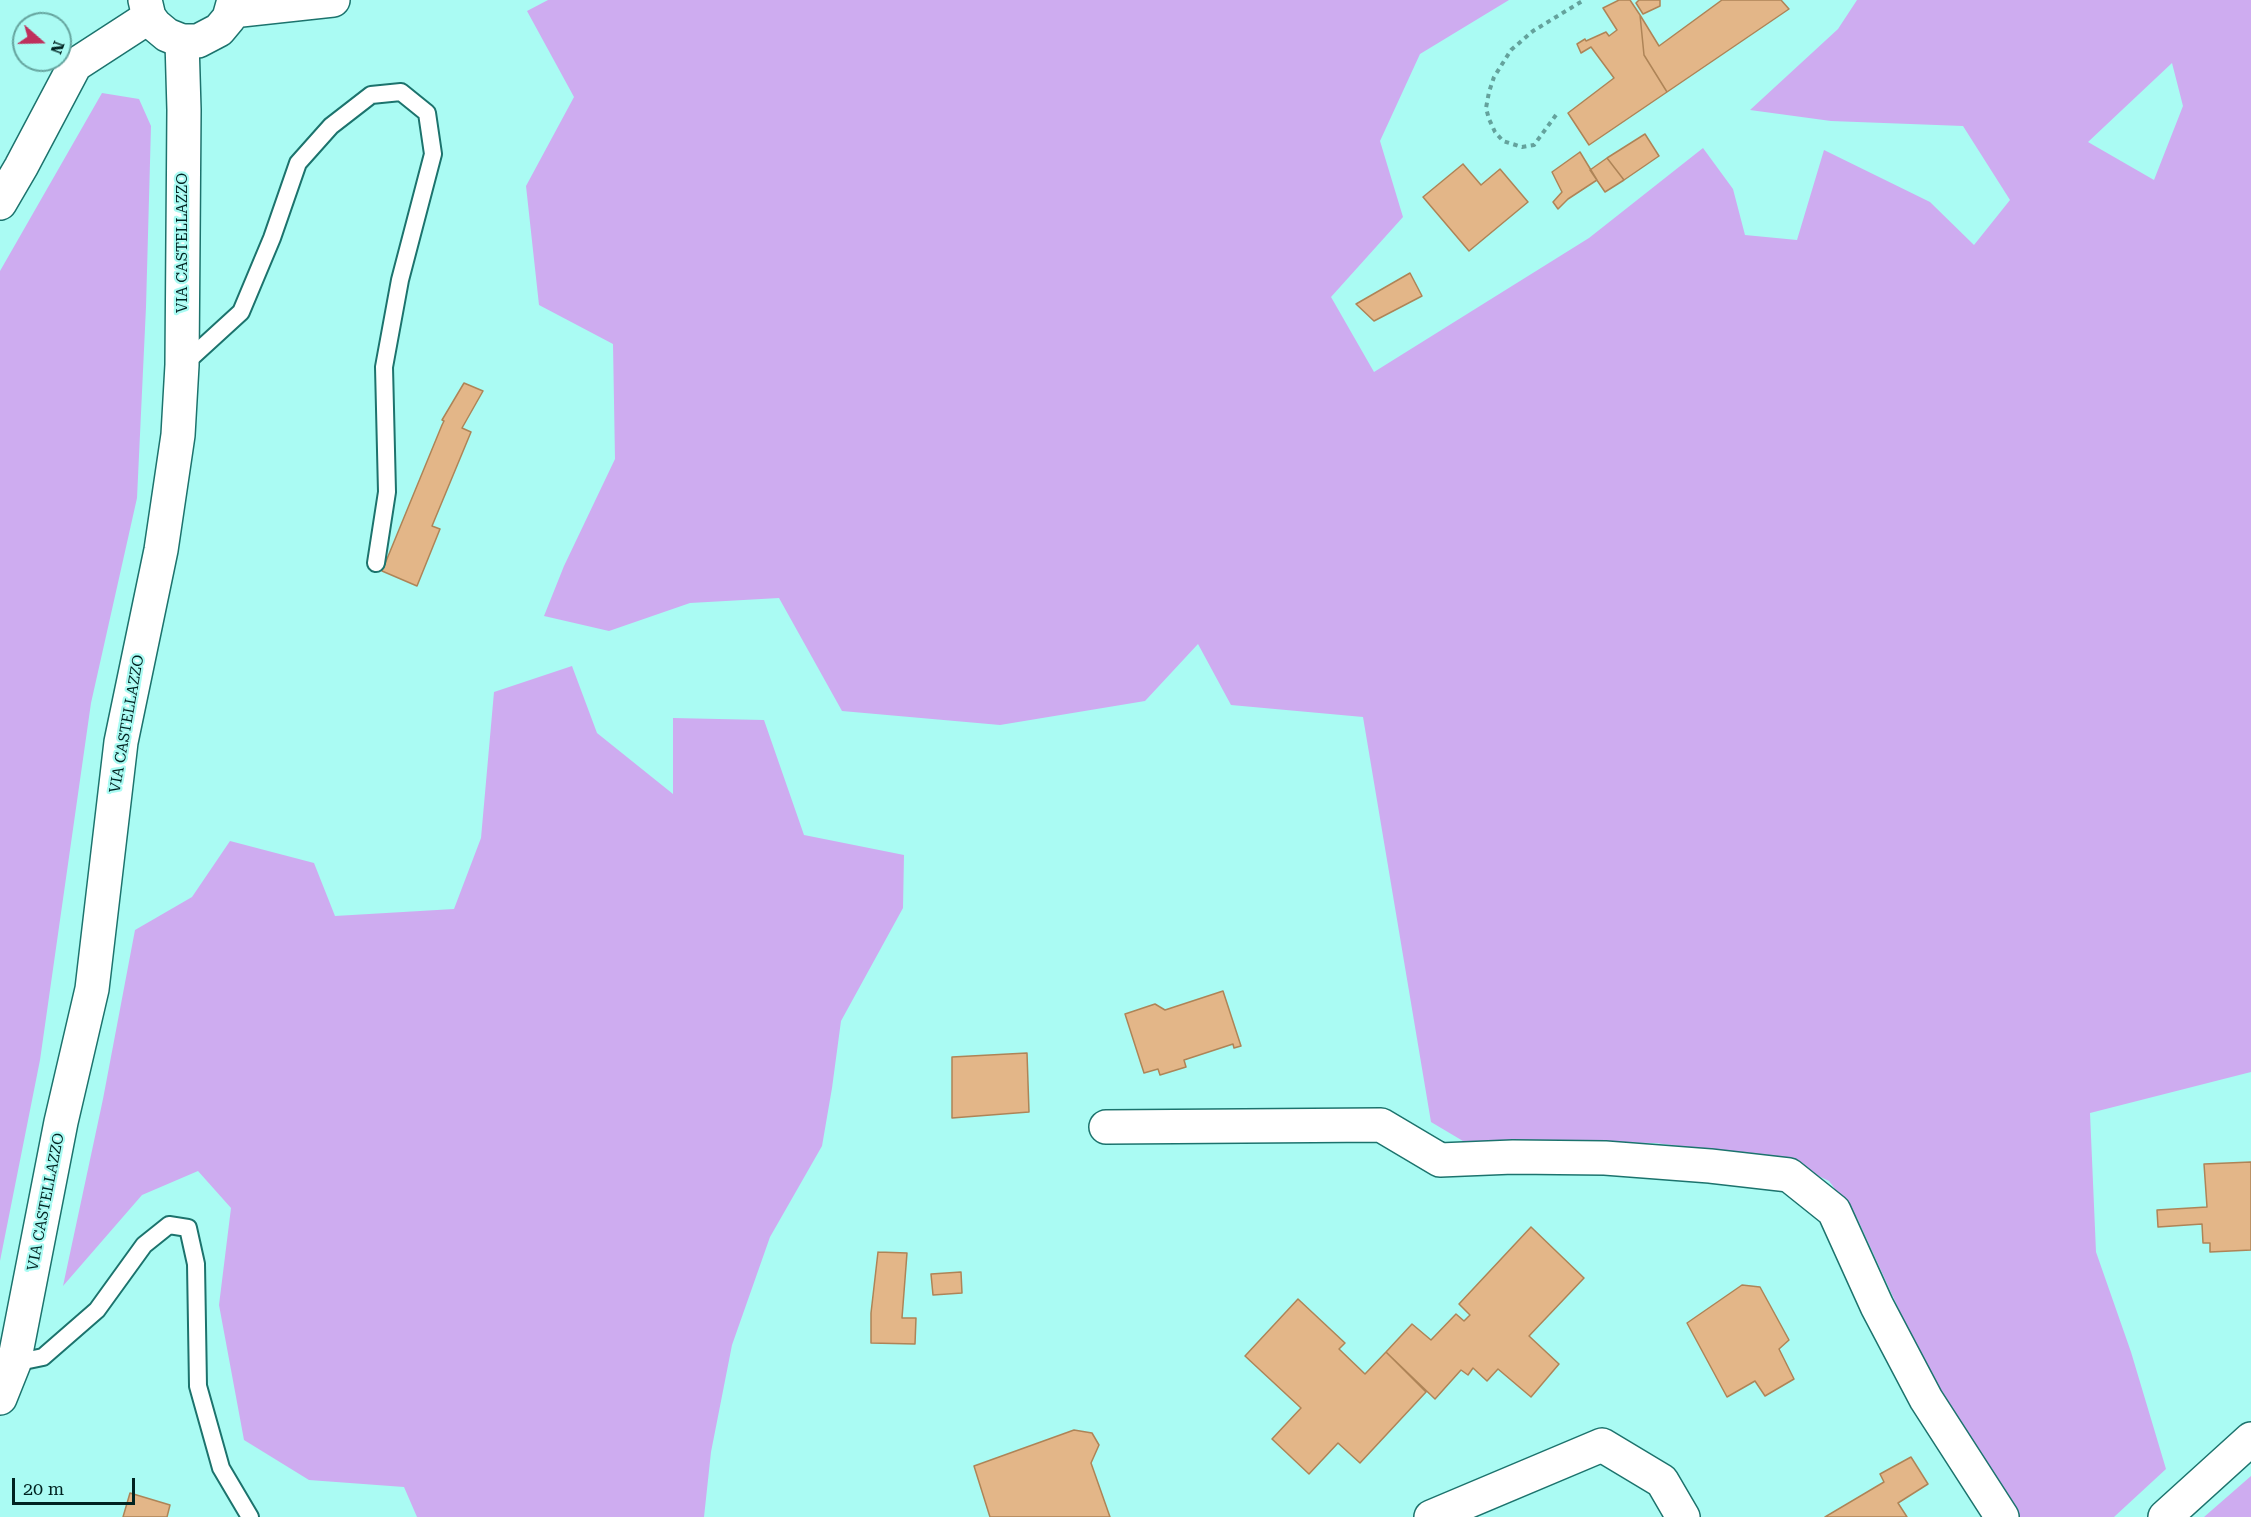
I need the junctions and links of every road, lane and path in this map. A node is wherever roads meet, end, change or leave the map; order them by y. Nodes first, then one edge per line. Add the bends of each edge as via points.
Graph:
1 (333, 0) edge
2 (1584, 0) edge
3 (233, 6) edge
4 (147, 8) edge
5 (182, 41) junction
6 (1556, 115) dead end
7 (0, 202) edge
8 (182, 365) junction
9 (376, 563) dead end
10 (1106, 1127) dead end
11 (14, 1363) junction
12 (0, 1398) edge
13 (2251, 1439) edge
14 (250, 1517) edge
15 (1431, 1517) edge
16 (1683, 1517) edge
17 (2002, 1517) edge
18 (2165, 1517) edge

1 - 3 street
2 - 6 path via 1511,50 1489,92 1489,119 1503,141 1522,147 1534,145
3 - 5 street via 224,25 212,35
4 - 5 street via 161,31
4 - 7 street via 75,65
5 - 8 street, VIA CASTELLAZZO
8 - 9 lane via 241,312 298,163 331,126 371,95 401,92 427,112 433,154 400,280 384,367 387,492
8 - 11 street, VIA CASTELLAZZO via 178,435 160,550 121,742 92,989 61,1122
10 - 17 street via 1381,1125 1440,1160 1605,1158 1789,1175 1834,1211 1877,1306 1926,1399
11 - 12 street, VIA CASTELLAZZO
11 - 14 lane via 42,1357 97,1310 144,1245 169,1225 188,1228 196,1264 198,1386 221,1468
13 - 18 street
15 - 16 street via 1602,1445 1662,1481

